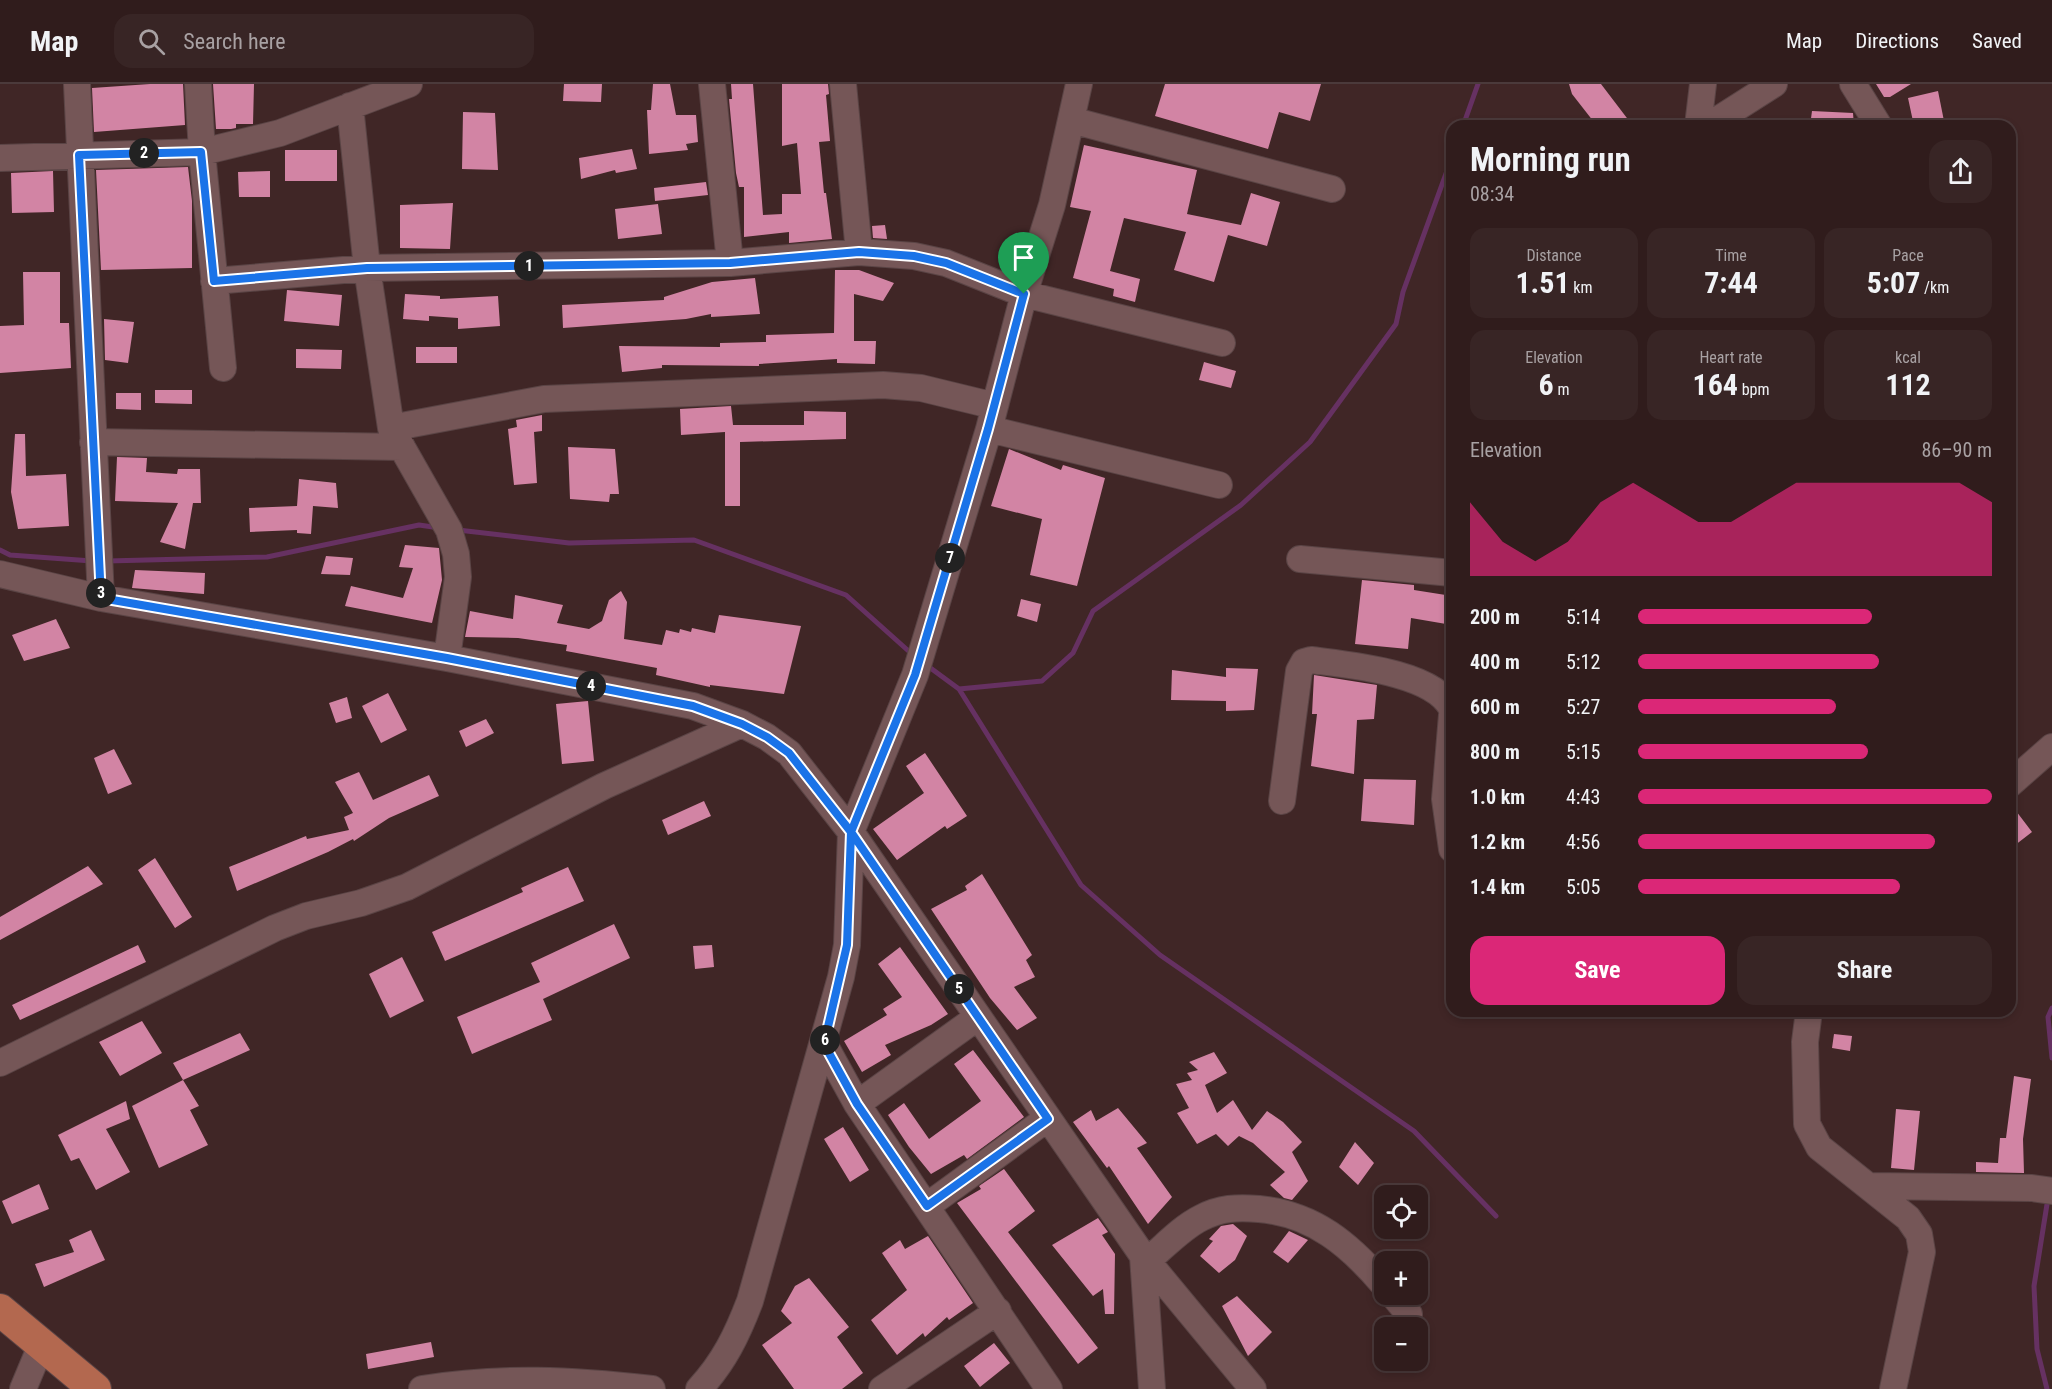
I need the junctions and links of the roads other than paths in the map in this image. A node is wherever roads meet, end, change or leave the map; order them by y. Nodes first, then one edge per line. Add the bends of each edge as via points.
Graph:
1 (76, 84) edge
2 (198, 84) edge
3 (409, 84) edge
4 (712, 84) edge
5 (843, 84) edge
6 (1079, 84) edge
7 (1703, 84) edge
8 (1774, 84) edge
9 (1853, 84) edge
10 (350, 106) junction
11 (1071, 120) junction
12 (1699, 120) edge
13 (1717, 120) edge
14 (1875, 120) edge
15 (201, 152) junction
16 (79, 155) junction
17 (0, 158) edge
18 (1332, 189) dead end
19 (859, 252) junction
20 (730, 263) junction
21 (367, 268) junction
22 (214, 281) junction
23 (1024, 294) junction
24 (1222, 343) dead end
25 (223, 368) dead end
26 (992, 418) junction
27 (396, 437) junction
28 (93, 442) junction
29 (1219, 484) dead end
30 (1300, 559) dead end
31 (1446, 572) edge
32 (0, 574) edge
33 (101, 598) junction
34 (447, 658) junction
35 (1446, 697) edge
36 (742, 724) junction
37 (2052, 747) edge
38 (2016, 779) edge
39 (1446, 787) edge
40 (1282, 801) dead end
41 (1446, 806) edge
42 (851, 832) junction
43 (978, 1017) junction
44 (1808, 1017) edge
45 (824, 1044) junction
46 (0, 1063) edge
47 (857, 1104) junction
48 (1048, 1119) junction
49 (1870, 1186) junction
50 (2052, 1191) edge
51 (927, 1206) junction
52 (1145, 1259) junction
53 (1374, 1274) edge
54 (1401, 1305) edge
55 (0, 1310) edge
56 (998, 1311) junction
57 (1409, 1314) dead end
58 (41, 1346) junction
59 (894, 1386) edge
60 (23, 1389) edge
61 (95, 1389) edge
62 (422, 1389) edge
63 (652, 1389) edge
64 (699, 1389) edge
65 (1049, 1389) edge
66 (1152, 1389) edge
67 (1253, 1389) edge
68 (1893, 1389) edge

1 - 16 street
2 - 15 street
3 - 10 street
4 - 20 street
5 - 19 street
6 - 11 street
7 - 12 street
8 - 13 street
9 - 14 street
10 - 15 street via 280,133
10 - 21 street
11 - 18 street
11 - 23 street via 1052,205
15 - 16 street
15 - 22 street
16 - 17 street
16 - 28 street
19 - 20 street
19 - 23 street via 946,263
20 - 21 street
21 - 22 street
21 - 27 street
22 - 25 street
23 - 24 street
23 - 26 street
26 - 27 street via 921,388 883,386 544,399
26 - 29 street
26 - 42 street via 915,675
27 - 28 street
27 - 34 street via 449,530 456,554 458,577
28 - 33 street
30 - 31 street
32 - 33 street
33 - 34 street
34 - 36 street via 693,706
35 - 40 street via 1434,688 1372,668 1304,662 1299,671
36 - 42 street via 789,753
36 - 46 street via 604,786 407,886 275,927
37 - 38 street
39 - 41 street
42 - 43 street
42 - 45 street via 847,945
43 - 47 street
43 - 48 street
44 - 49 street via 1807,1124 1819,1147
45 - 47 street
45 - 64 street via 750,1301 735,1340
47 - 51 street
48 - 51 street
48 - 52 street
49 - 50 street
49 - 68 street via 1908,1218 1919,1234 1922,1252
51 - 56 street
52 - 53 street via 1198,1219 1236,1207 1279,1211 1305,1219 1359,1256
52 - 66 street
52 - 67 street
54 - 57 street
55 - 58 main road
56 - 59 street
56 - 65 street
58 - 60 street
58 - 61 main road
62 - 63 street via 462,1382 572,1380

